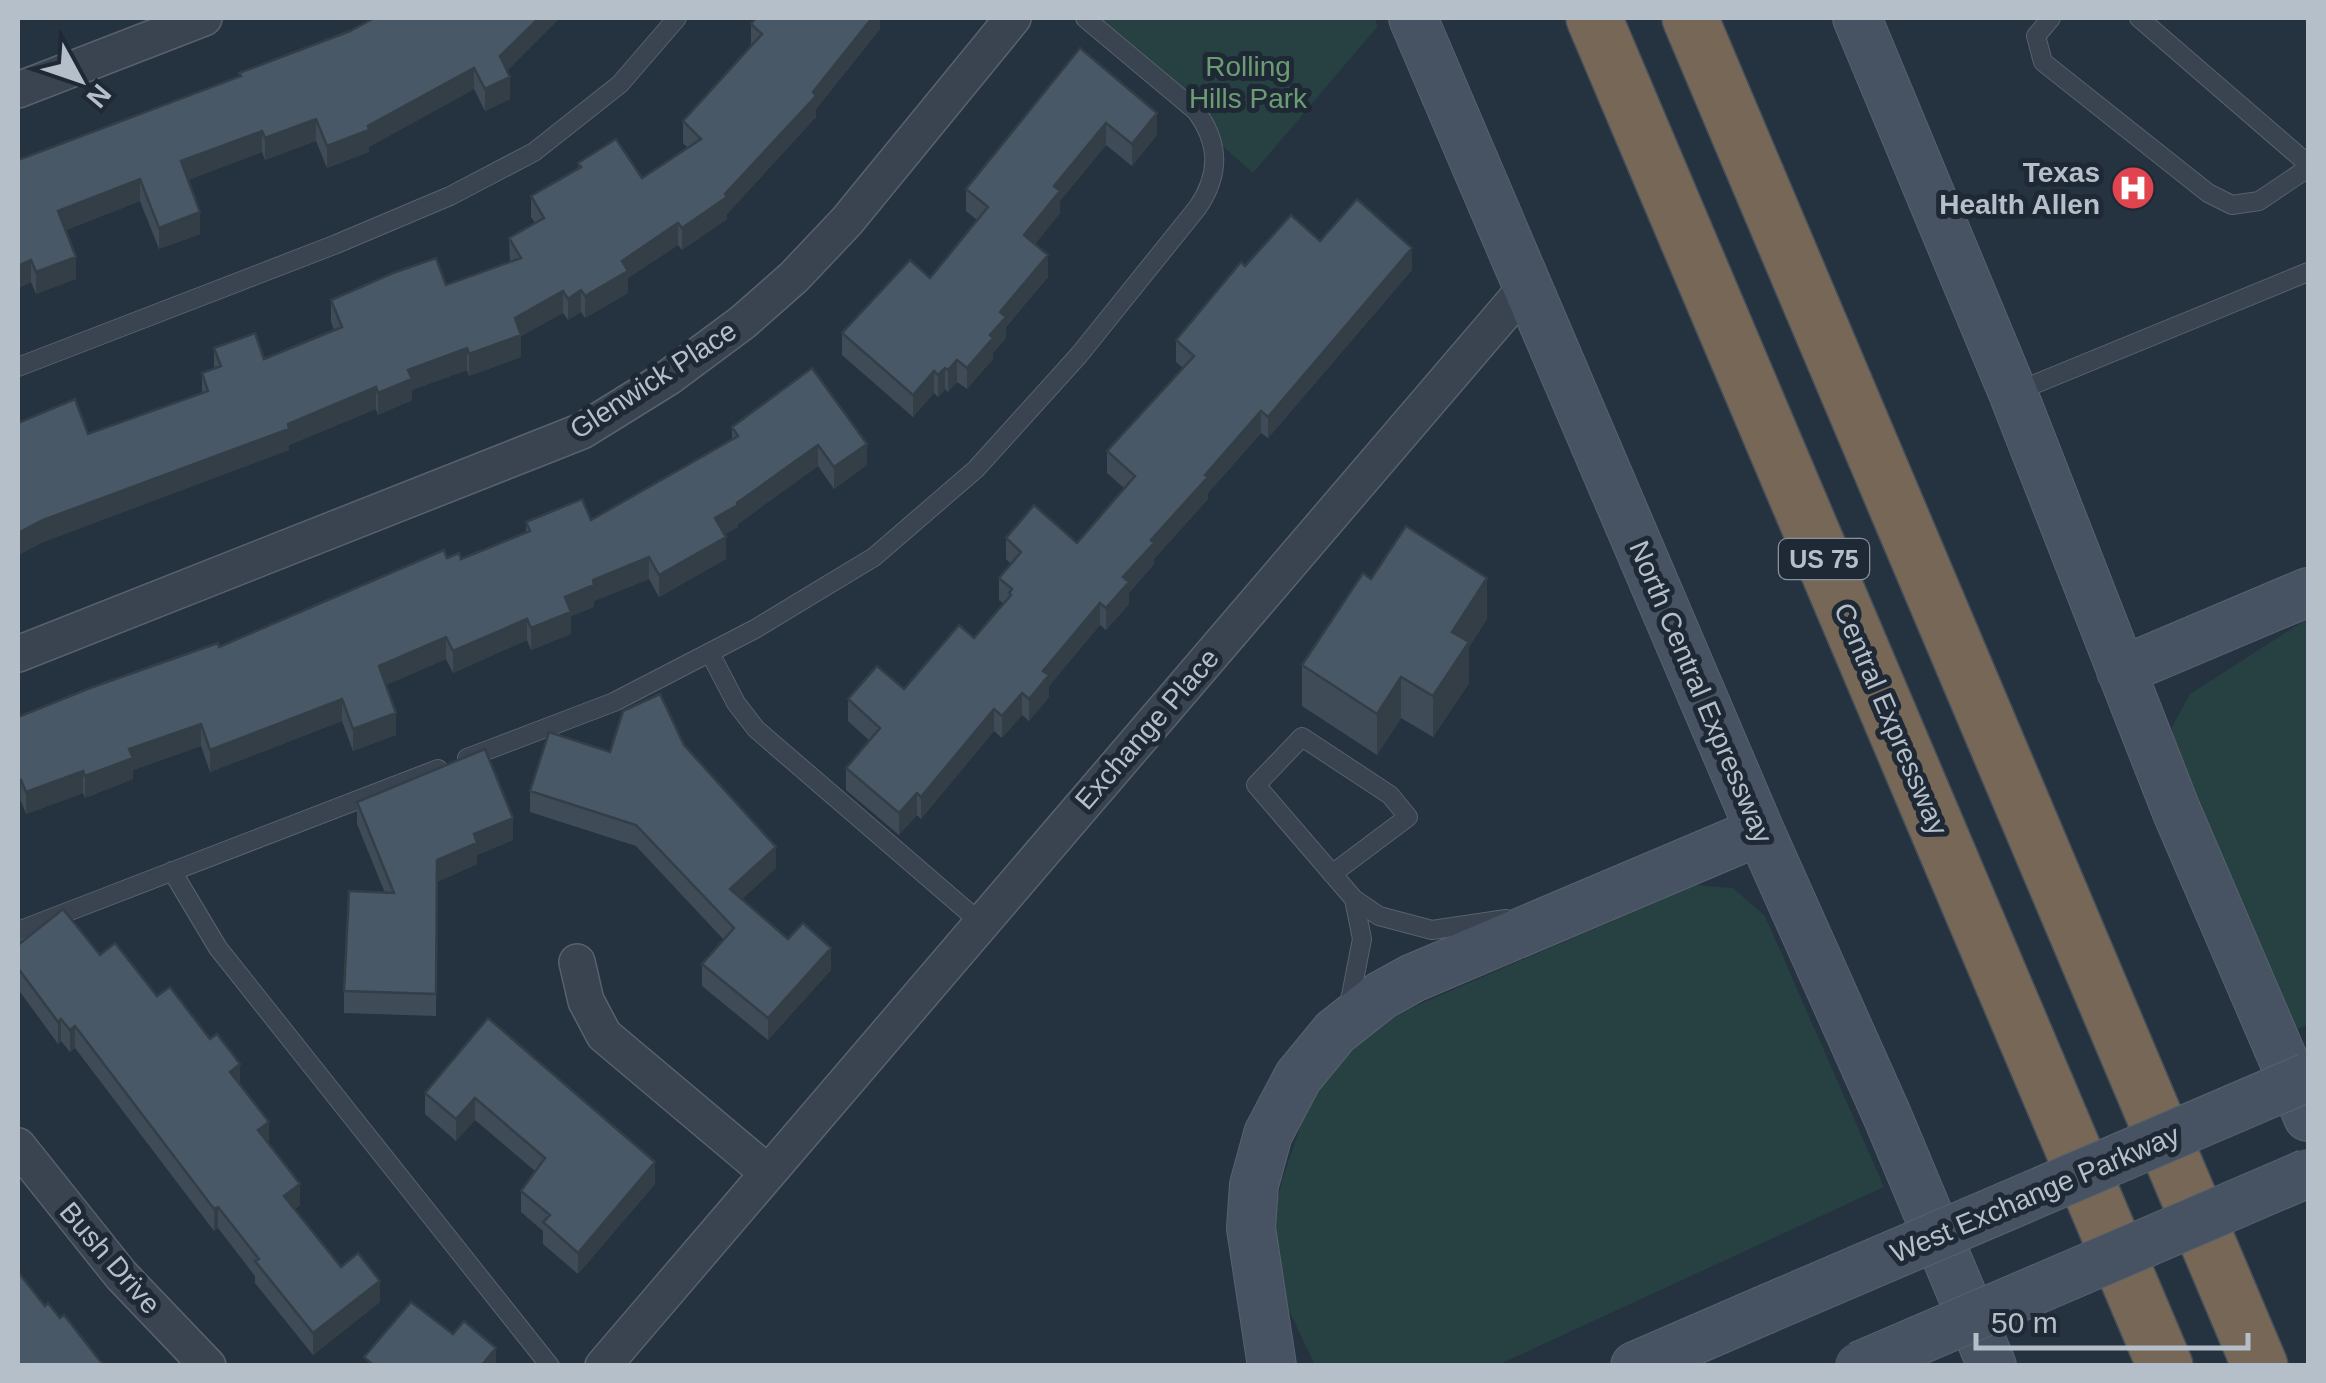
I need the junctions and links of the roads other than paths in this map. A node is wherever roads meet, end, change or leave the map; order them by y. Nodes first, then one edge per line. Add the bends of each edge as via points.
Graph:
1 (204, 18) edge
2 (677, 18) edge
3 (1085, 18) edge
4 (1413, 18) edge
5 (1594, 18) edge
6 (1690, 18) edge
7 (1857, 18) edge
8 (2051, 18) edge
9 (2138, 18) edge
10 (1003, 21) edge
11 (18, 90) edge
12 (2308, 166) edge
13 (2308, 272) edge
14 (1528, 285) junction
15 (18, 367) edge
16 (2012, 392) junction
17 (2308, 592) edge
18 (710, 653) junction
19 (18, 654) edge
20 (2121, 672) junction
21 (1760, 831) junction
22 (172, 871) junction
23 (1332, 874) junction
24 (1354, 899) junction
25 (1570, 910) junction
26 (982, 923) junction
27 (18, 931) edge
28 (578, 962) dead end
29 (1346, 1023) junction
30 (2308, 1077) edge
31 (2308, 1116) edge
32 (18, 1146) edge
33 (768, 1173) junction
34 (2308, 1173) edge
35 (1270, 1345) edge
36 (208, 1366) edge
37 (550, 1366) edge
38 (603, 1366) edge
39 (1292, 1366) edge
40 (1635, 1366) edge
41 (1860, 1366) edge
42 (1992, 1366) edge
43 (2165, 1366) edge
44 (2260, 1366) edge

1 - 11 street
2 - 15 lane via 620,84 534,152 334,245
3 - 18 lane via 1209,128 1216,159 1210,190 1079,355 976,469 874,557
4 - 14 main road, North Central Expressway
5 - 43 highway, Central Expressway / US 75
6 - 44 highway, US 75
7 - 16 main road
8 - 12 lane via 2036,36 2043,62 2208,194 2232,205 2259,201
9 - 12 lane
10 - 19 street, Glenwick Place via 847,221 743,322 669,377 582,431
13 - 16 lane
14 - 21 main road, North Central Expressway
14 - 26 street, Exchange Place
16 - 20 main road
17 - 20 main road
18 - 22 lane via 614,702
18 - 26 lane via 756,730
20 - 31 main road
21 - 25 main road
21 - 42 main road, North Central Expressway
22 - 27 lane
22 - 37 lane via 218,948
23 - 23 lane via 1408,817 1390,795 1302,737 1256,785
23 - 24 lane
24 - 25 lane via 1379,916 1432,930
24 - 29 lane via 1362,939
25 - 29 main road via 1413,978
26 - 33 street, Exchange Place
28 - 33 street via 586,1000 604,1035
29 - 35 main road via 1298,1077 1268,1134 1254,1185 1251,1228
30 - 40 main road, West Exchange Parkway, bridge
32 - 36 street, Bush Drive via 121,1275
33 - 38 street, Exchange Place
34 - 41 main road, bridge
35 - 39 main road

